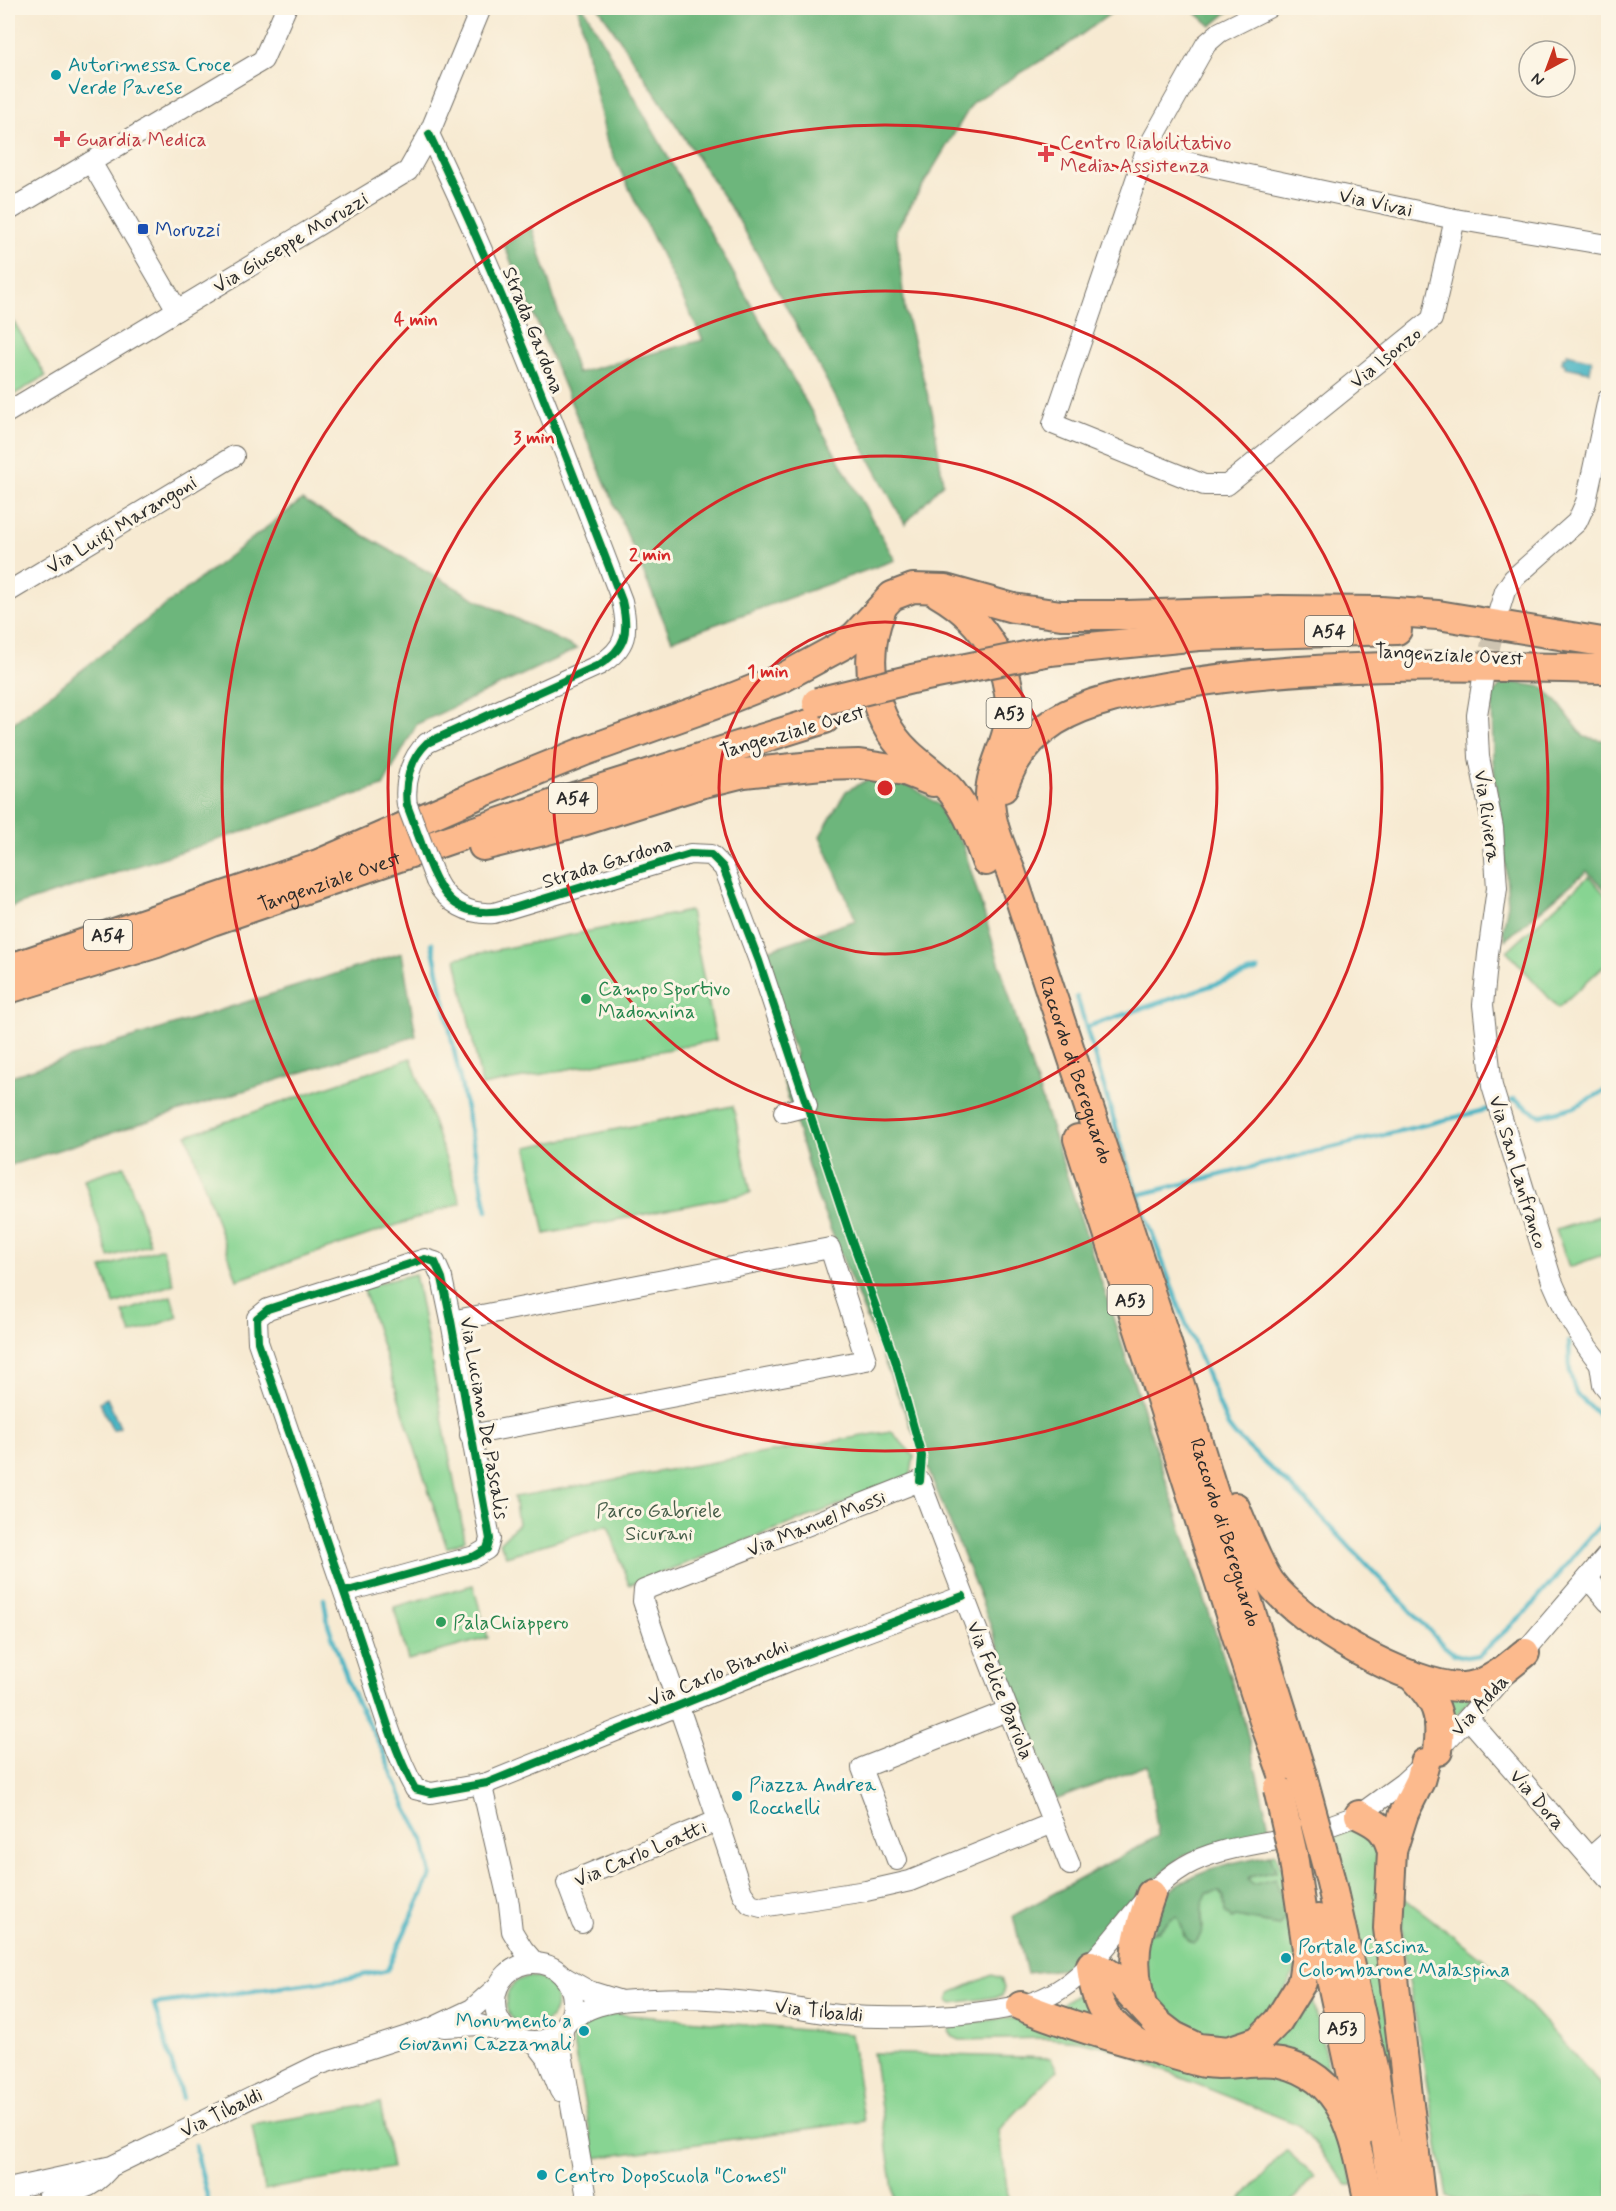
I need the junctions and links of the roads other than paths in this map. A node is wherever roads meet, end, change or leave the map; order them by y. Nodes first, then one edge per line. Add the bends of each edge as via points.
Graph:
1 (286, 8) edge
2 (1268, 8) edge
3 (475, 12) edge
4 (429, 134) junction
5 (1145, 153) junction
6 (91, 162) junction
7 (8, 212) edge
8 (1455, 219) junction
9 (1608, 245) edge
10 (177, 310) junction
11 (1608, 399) edge
12 (8, 412) edge
13 (1606, 424) edge
14 (234, 456) dead end
15 (921, 587) junction
16 (8, 592) edge
17 (884, 604) junction
18 (1497, 617) tunnel mouth
19 (1608, 645) edge
20 (1052, 661) junction
21 (1608, 668) edge
22 (1483, 678) tunnel mouth
23 (960, 802) junction
24 (323, 873) junction
25 (1002, 877) junction
26 (208, 901) junction
27 (157, 943) junction
28 (8, 952) edge
29 (1488, 954) joint
30 (8, 969) edge
31 (8, 989) edge
32 (8, 1005) edge
33 (784, 1112) dead end
34 (451, 1321) junction
35 (1164, 1334) junction
36 (1604, 1368) edge
37 (1608, 1390) edge
38 (471, 1435) junction
39 (920, 1481) joint
40 (1608, 1554) edge
41 (1589, 1580) junction
42 (344, 1592) junction
43 (963, 1596) junction
44 (1608, 1602) edge
45 (1525, 1653) junction
46 (1411, 1675) junction
47 (677, 1707) junction
48 (1007, 1711) junction
49 (1468, 1718) junction
50 (1431, 1757) junction
51 (487, 1783) junction
52 (1289, 1784) junction
53 (1359, 1815) junction
54 (719, 1820) junction
55 (1053, 1823) junction
56 (1326, 1827) dead end
57 (1608, 1842) edge
58 (1292, 1849) junction
59 (1392, 1851) junction
60 (1590, 1858) junction
61 (897, 1860) dead end
62 (1070, 1865) dead end
63 (1608, 1879) edge
64 (1151, 1894) junction
65 (582, 1923) dead end
66 (512, 1932) junction
67 (535, 1963) junction
68 (1091, 1965) junction
69 (564, 1977) junction
70 (500, 1982) junction
71 (618, 2000) junction
72 (1021, 2006) junction
73 (1143, 2007) junction
74 (565, 2025) junction
75 (432, 2028) junction
76 (511, 2034) junction
77 (534, 2041) junction
78 (1138, 2044) junction
79 (574, 2130) junction
80 (112, 2166) junction
81 (8, 2189) edge
82 (8, 2203) edge
83 (21, 2204) edge
84 (43, 2204) edge
85 (588, 2204) edge
86 (1369, 2204) edge
87 (1378, 2204) edge
88 (1396, 2204) edge
89 (1421, 2204) edge

1 - 6 street via 263,60
2 - 5 street via 1220,32 1206,44
3 - 4 street, Via Giuseppe Moruzzi
4 - 10 street, Via Giuseppe Moruzzi via 408,171
4 - 33 street, Strada Gardona, bridge via 477,235 546,403 628,624 622,644 599,665 427,743 415,758 408,777 407,805 436,881 445,895 475,912 494,913 690,854 711,855 728,879 807,1106
5 - 8 street, Via Vivai
5 - 8 street, Via Isonzo via 1053,424 1204,484 1227,484 1432,320
6 - 7 street
6 - 10 street
8 - 9 street, Via Vivai
10 - 12 street, Via Giuseppe Moruzzi
11 - 13 street
13 - 18 street via 1577,522 1513,579
14 - 16 street, Via Luigi Marangoni
15 - 17 highway via 899,592
15 - 19 highway via 1061,615 1381,611 1438,615
15 - 25 highway, A53 via 940,595 973,619 994,648 1004,675 1009,723 991,782 990,802
17 - 23 highway, A53 via 872,637 870,658 884,721 902,746
17 - 24 highway via 849,641 782,678 476,796
19 - 20 highway, Tangenziale Ovest / A54 via 1399,630 1199,636
20 - 21 highway, Tangenziale Ovest / A54 via 1304,649 1407,650 1507,655
20 - 24 highway, Tangenziale Ovest / A54, bridge via 912,679 821,711 672,747
21 - 25 highway via 1432,665 1269,673 1197,681 1098,702 1043,730 1024,749 1009,773 1000,810
22 - 29 street, Via Riviera via 1477,715 1479,757 1493,828 1497,888
23 - 24 highway via 927,779 889,767 849,764 785,768 744,773 447,856
23 - 25 highway, A53
24 - 26 highway, Tangenziale Ovest / A54
24 - 27 highway, Tangenziale Ovest / A54
25 - 35 highway, Raccordo di Bereguardo / A53
25 - 52 highway, Raccordo di Bereguardo / A53 via 1105,1221 1264,1721
26 - 28 highway
26 - 30 highway, Tangenziale Ovest / A54
27 - 31 highway, Tangenziale Ovest / A54
27 - 32 highway
29 - 36 street, Via San Lanfranco via 1483,1005 1492,1086 1552,1281 1565,1312
34 - 38 street, Via Luciano De Pascalis
34 - 38 street, Via Luciano De Pascalis via 830,1248 866,1359
34 - 42 street, Via Luciano De Pascalis via 442,1278 435,1262 425,1258 268,1310 257,1318 258,1342
35 - 46 highway via 1270,1582 1293,1607 1332,1636
35 - 52 highway, Raccordo di Bereguardo / A53
36 - 37 street, Via San Lanfranco via 1603,1384
38 - 42 street, Via Luciano De Pascalis via 490,1539 487,1549 475,1556
39 - 43 street, Via Felice Bariola
39 - 47 street, Via Manuel Mossi via 644,1590 643,1601
40 - 41 street, Via Adda
41 - 44 street
41 - 45 street, Via Adda
42 - 51 street, Via Carlo Bianchi via 415,1789 430,1793
43 - 47 street, Via Carlo Bianchi
43 - 48 street, Via Felice Bariola
45 - 46 highway via 1492,1679 1464,1688
45 - 49 street, Via Adda
46 - 50 highway via 1437,1710 1440,1732
47 - 51 street, Via Carlo Bianchi
47 - 54 street
48 - 55 street, Via Felice Bariola
48 - 61 street via 862,1768
49 - 50 street, Via Adda
49 - 60 street, Via Dora
50 - 53 street, Via Adda
50 - 59 highway via 1404,1814
51 - 66 street via 483,1791
52 - 58 highway, Raccordo di Bereguardo / A53
52 - 88 highway, Raccordo di Bereguardo / A53, bridge via 1330,1878 1375,2077
53 - 56 street, Via Adda
53 - 59 highway via 1380,1827 1388,1836
54 - 55 street via 742,1893 750,1904 761,1907 910,1881
54 - 65 street, Via Carlo Loatti via 567,1883
55 - 62 street, Via Felice Bariola
57 - 60 street
58 - 64 street via 1204,1856 1168,1878
58 - 73 highway via 1307,1949 1302,1982 1278,2021 1258,2041 1228,2051 1199,2048 1174,2036
58 - 87 highway, Raccordo di Bereguardo / A53
59 - 89 highway via 1388,1928
60 - 63 street, Via Dora
64 - 68 street, Via Tibaldi
64 - 73 highway via 1136,1941 1135,1981
66 - 67 street
66 - 70 street
67 - 69 street via 551,1967
67 - 70 street via 520,1966
68 - 72 street, Via Tibaldi via 1062,1989
68 - 73 highway via 1117,1979
68 - 78 highway via 1093,1989 1100,2007 1110,2021
69 - 71 street, Via Tibaldi via 589,1991
69 - 74 street via 573,1999
70 - 75 street, Via Tibaldi via 472,2009
70 - 76 street via 496,2012
71 - 72 street, Via Tibaldi via 682,1998 759,2003 839,2015 911,2017
71 - 74 street, Via Tibaldi via 591,2008
72 - 78 highway
74 - 77 street via 550,2038
74 - 79 street via 562,2053
75 - 76 street, Via Tibaldi via 480,2025
75 - 80 street, Via Tibaldi via 318,2065
76 - 77 street
77 - 79 street via 547,2058
78 - 86 highway via 1205,2063 1281,2063 1309,2073 1330,2090 1344,2111
79 - 85 street
80 - 81 street, Via Tibaldi
80 - 84 street via 87,2188 50,2196
82 - 83 street

